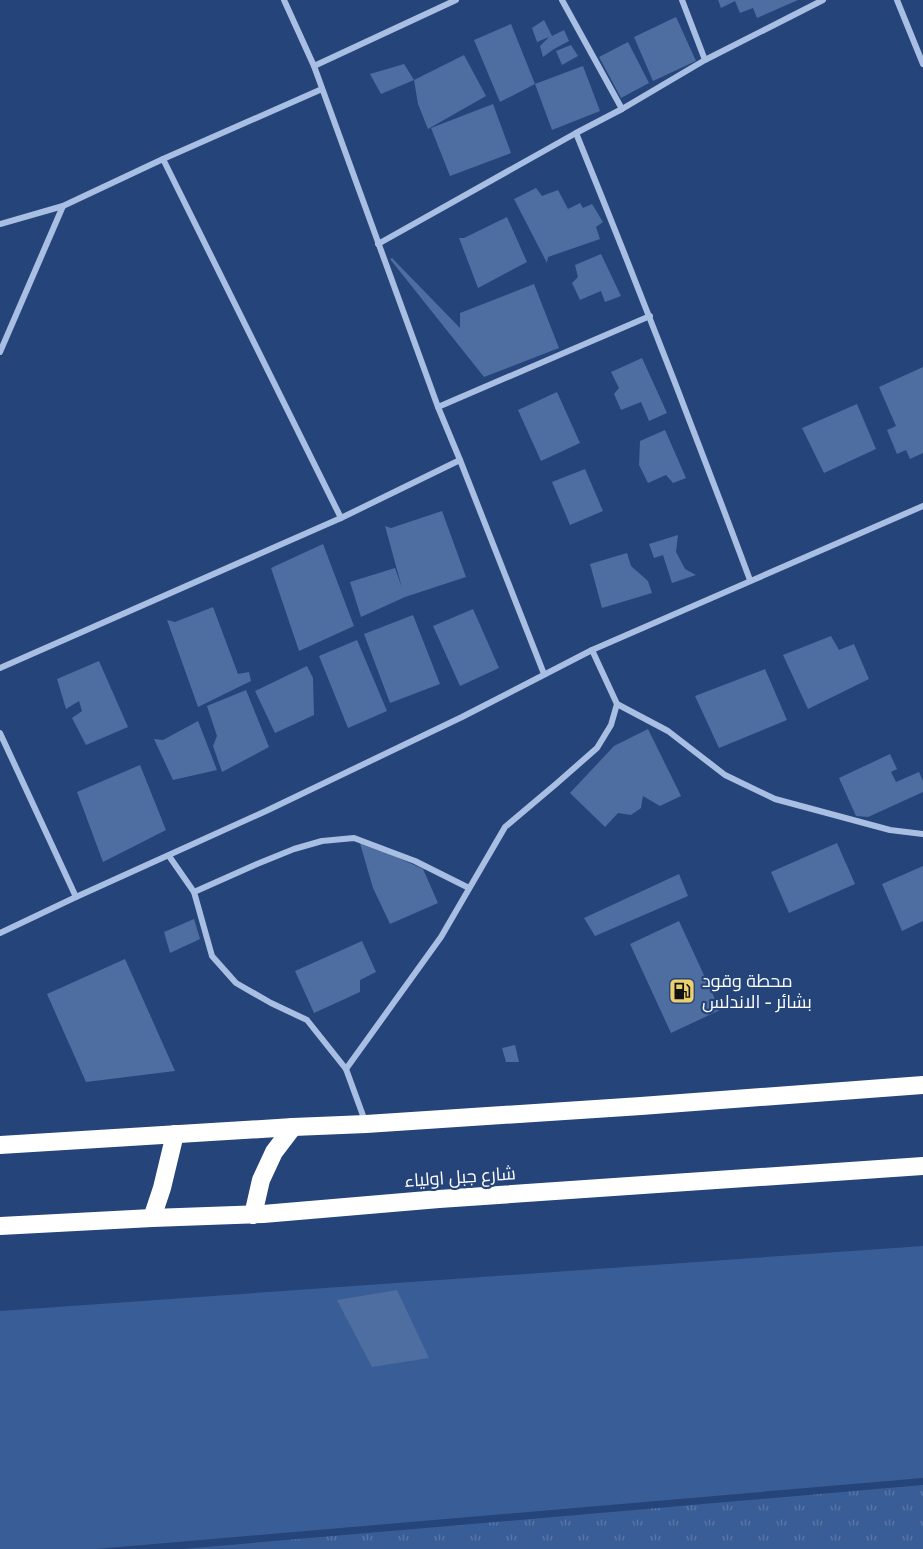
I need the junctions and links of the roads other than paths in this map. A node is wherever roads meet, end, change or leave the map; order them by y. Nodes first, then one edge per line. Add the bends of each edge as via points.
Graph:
1 (284, 0) edge
2 (456, 0) edge
3 (562, 0) edge
4 (682, 0) edge
5 (824, 0) edge
6 (897, 0) edge
7 (705, 60) junction
8 (923, 64) edge
9 (314, 66) junction
10 (322, 89) junction
11 (621, 109) junction
12 (576, 133) junction
13 (163, 159) junction
14 (63, 206) junction
15 (0, 224) edge
16 (378, 244) junction
17 (650, 316) junction
18 (0, 352) edge
19 (438, 407) junction
20 (460, 460) junction
21 (923, 506) edge
22 (341, 518) junction
23 (750, 580) junction
24 (592, 650) junction
25 (0, 668) edge
26 (544, 674) junction
27 (617, 704) junction
28 (0, 733) edge
29 (923, 834) edge
30 (169, 856) junction
31 (469, 888) junction
32 (194, 892) junction
33 (76, 897) junction
34 (0, 933) edge
35 (346, 1069) junction
36 (923, 1085) edge
37 (366, 1124) junction
38 (293, 1127) junction
39 (175, 1134) junction
40 (0, 1145) edge
41 (923, 1166) edge
42 (253, 1215) junction
43 (152, 1218) junction
44 (0, 1226) edge

1 - 9 street
2 - 9 street
3 - 11 street
4 - 7 street
5 - 7 street
6 - 8 street
7 - 11 street
9 - 10 street
10 - 13 street
10 - 16 street
11 - 12 street
12 - 16 street
12 - 17 street
13 - 14 street
13 - 22 street
14 - 15 street
14 - 18 street
16 - 19 street
17 - 19 street
17 - 23 street
19 - 20 street
20 - 22 street
20 - 26 street
21 - 23 street
22 - 25 street
23 - 24 street
24 - 26 street
24 - 27 street
26 - 30 street
27 - 29 street via 668,731 725,775 775,799 890,830
27 - 31 street via 611,725 597,748 505,827
28 - 33 street
30 - 32 street
30 - 33 street
31 - 32 street via 415,861 354,838 294,849
31 - 35 street via 441,937
32 - 35 street via 212,956 236,982 307,1020
33 - 34 street
35 - 37 street
36 - 37 highway
37 - 38 highway
38 - 39 highway
38 - 42 highway via 274,1152 261,1180
39 - 40 highway
39 - 43 highway
41 - 42 highway, شارع جبل اولياء
42 - 43 highway, شارع جبل اولياء
43 - 44 highway, شارع جبل اولياء

